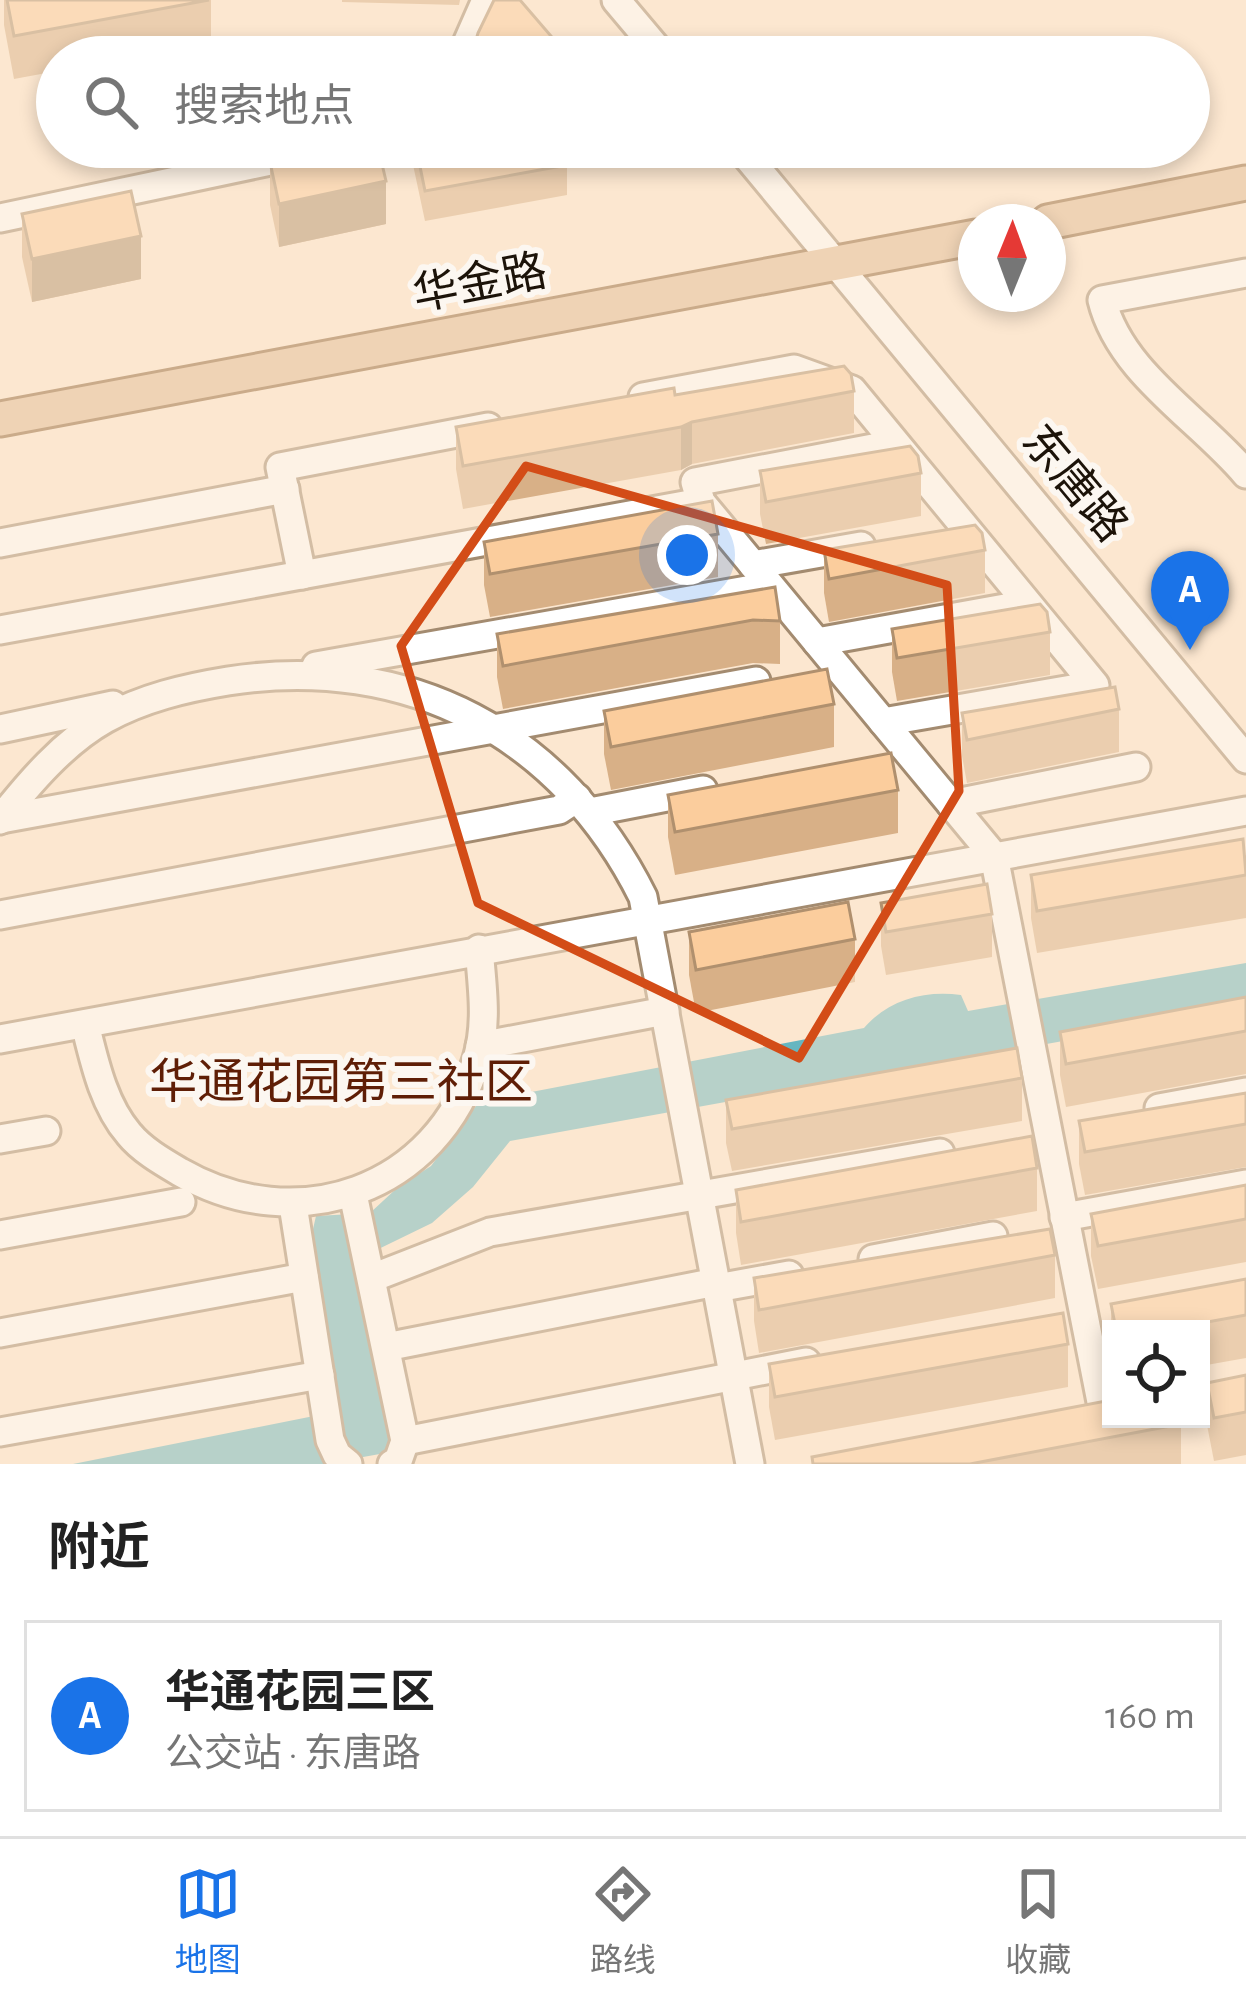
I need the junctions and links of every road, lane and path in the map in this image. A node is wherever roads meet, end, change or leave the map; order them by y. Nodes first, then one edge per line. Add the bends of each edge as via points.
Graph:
1 (486, 0) edge
2 (616, 0) edge
3 (470, 36) edge
4 (646, 36) edge
5 (237, 168) edge
6 (757, 168) edge
7 (1246, 183) edge
8 (0, 218) edge
9 (1066, 218) edge
10 (958, 239) edge
11 (837, 263) junction
12 (1246, 273) edge
13 (607, 404) edge
14 (0, 419) edge
15 (514, 422) edge
16 (894, 444) junction
17 (1246, 474) edge
18 (285, 489) junction
19 (700, 502) junction
20 (892, 540) edge
21 (0, 543) edge
22 (302, 574) junction
23 (761, 575) junction
24 (1027, 604) junction
25 (0, 630) edge
26 (817, 642) junction
27 (396, 652) junction
28 (270, 674) junction
29 (756, 681) edge
30 (406, 692) junction
31 (83, 722) junction
32 (883, 722) junction
33 (497, 728) junction
34 (0, 729) edge
35 (1246, 759) edge
36 (1136, 767) dead end
37 (726, 786) edge
38 (951, 804) junction
39 (583, 805) junction
40 (1246, 812) edge
41 (1, 820) edge
42 (994, 856) junction
43 (0, 915) edge
44 (646, 918) junction
45 (479, 949) junction
46 (665, 1011) junction
47 (85, 1024) junction
48 (0, 1039) edge
49 (479, 1046) junction
50 (1246, 1092) edge
51 (1136, 1112) edge
52 (46, 1131) dead end
53 (0, 1138) edge
54 (957, 1150) edge
55 (1246, 1184) edge
56 (700, 1195) junction
57 (181, 1202) dead end
58 (355, 1202) junction
59 (292, 1205) junction
60 (1064, 1217) junction
61 (0, 1235) edge
62 (993, 1236) edge
63 (855, 1262) edge
64 (370, 1268) junction
65 (809, 1270) edge
66 (304, 1277) junction
67 (717, 1285) junction
68 (0, 1333) edge
69 (386, 1347) junction
70 (826, 1358) edge
71 (320, 1375) junction
72 (734, 1376) junction
73 (1097, 1408) edge
74 (0, 1432) edge
75 (399, 1452) edge
76 (348, 1464) edge
77 (750, 1464) edge

1 - 3 street
2 - 4 street
5 - 8 street
6 - 11 street, 东唐路
7 - 9 main road
10 - 11 main road, 华金路
11 - 14 main road, 华金路
11 - 35 street, 东唐路
12 - 17 street via 1102,300 1121,348
13 - 16 street via 794,369 852,390
15 - 18 street via 280,467
16 - 19 street via 695,482
16 - 24 street via 951,529
18 - 21 street
18 - 22 street
19 - 22 street
19 - 23 street
20 - 23 street
22 - 25 street
23 - 26 street
23 - 27 street
24 - 26 street
24 - 32 street via 1095,685
26 - 32 street
27 - 28 street
27 - 30 street
28 - 30 street via 326,674
28 - 31 street via 170,692
29 - 33 street
30 - 33 street
31 - 34 street
31 - 41 street
32 - 38 street via 896,753
33 - 39 street
33 - 41 street
36 - 38 street
37 - 39 street
38 - 42 street
39 - 43 street
39 - 44 street via 625,860
40 - 42 street
42 - 44 street
42 - 60 street
44 - 45 street
44 - 46 street
45 - 47 street
45 - 49 street
46 - 49 street
46 - 56 street
47 - 48 street
47 - 59 street via 108,1100 129,1134 202,1185
49 - 58 street via 458,1102 431,1139
50 - 51 street
52 - 53 street
54 - 56 street
55 - 60 street
56 - 64 street via 490,1232
56 - 67 street
57 - 61 street
58 - 59 street
58 - 64 street
59 - 66 street
60 - 73 street
62 - 63 street
64 - 69 street
65 - 67 street
66 - 68 street
66 - 71 street
67 - 69 street
67 - 72 street
69 - 75 street
70 - 72 street
71 - 74 street
71 - 76 street via 330,1440
72 - 75 street
72 - 77 street

